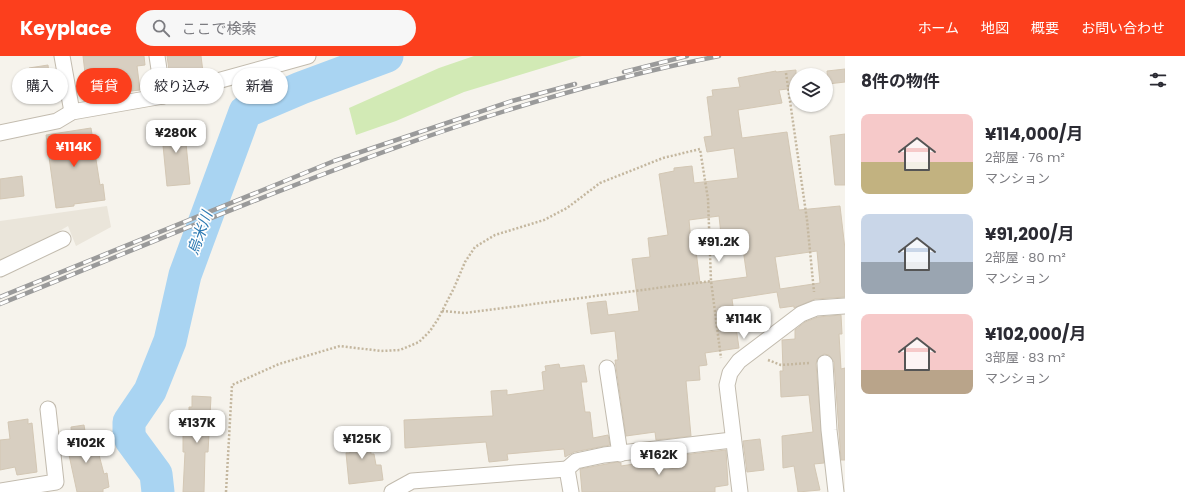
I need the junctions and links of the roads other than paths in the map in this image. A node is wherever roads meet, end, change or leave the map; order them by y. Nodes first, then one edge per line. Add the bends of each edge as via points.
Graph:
1 (62, 56) edge
2 (157, 56) edge
3 (308, 56) edge
4 (159, 68) edge
5 (224, 79) edge
6 (140, 100) edge
7 (72, 112) junction
8 (0, 133) edge
9 (63, 239) dead end
10 (0, 269) edge
11 (845, 306) edge
12 (826, 362) road end
13 (607, 368) dead end
14 (48, 409) dead end
15 (732, 440) junction
16 (620, 454) junction
17 (567, 469) junction
18 (0, 491) edge
19 (392, 492) edge
20 (570, 492) edge
21 (740, 492) edge
22 (836, 492) edge

1 - 7 street
2 - 4 street
3 - 5 street
6 - 7 street
7 - 8 street via 57,121
9 - 10 street
11 - 15 street via 816,308 801,314 739,361 730,374 727,385
12 - 22 street via 829,430
13 - 16 street
14 - 18 street via 56,482
15 - 16 street
15 - 21 street
16 - 17 street via 576,461
17 - 19 street via 412,481
17 - 20 street

